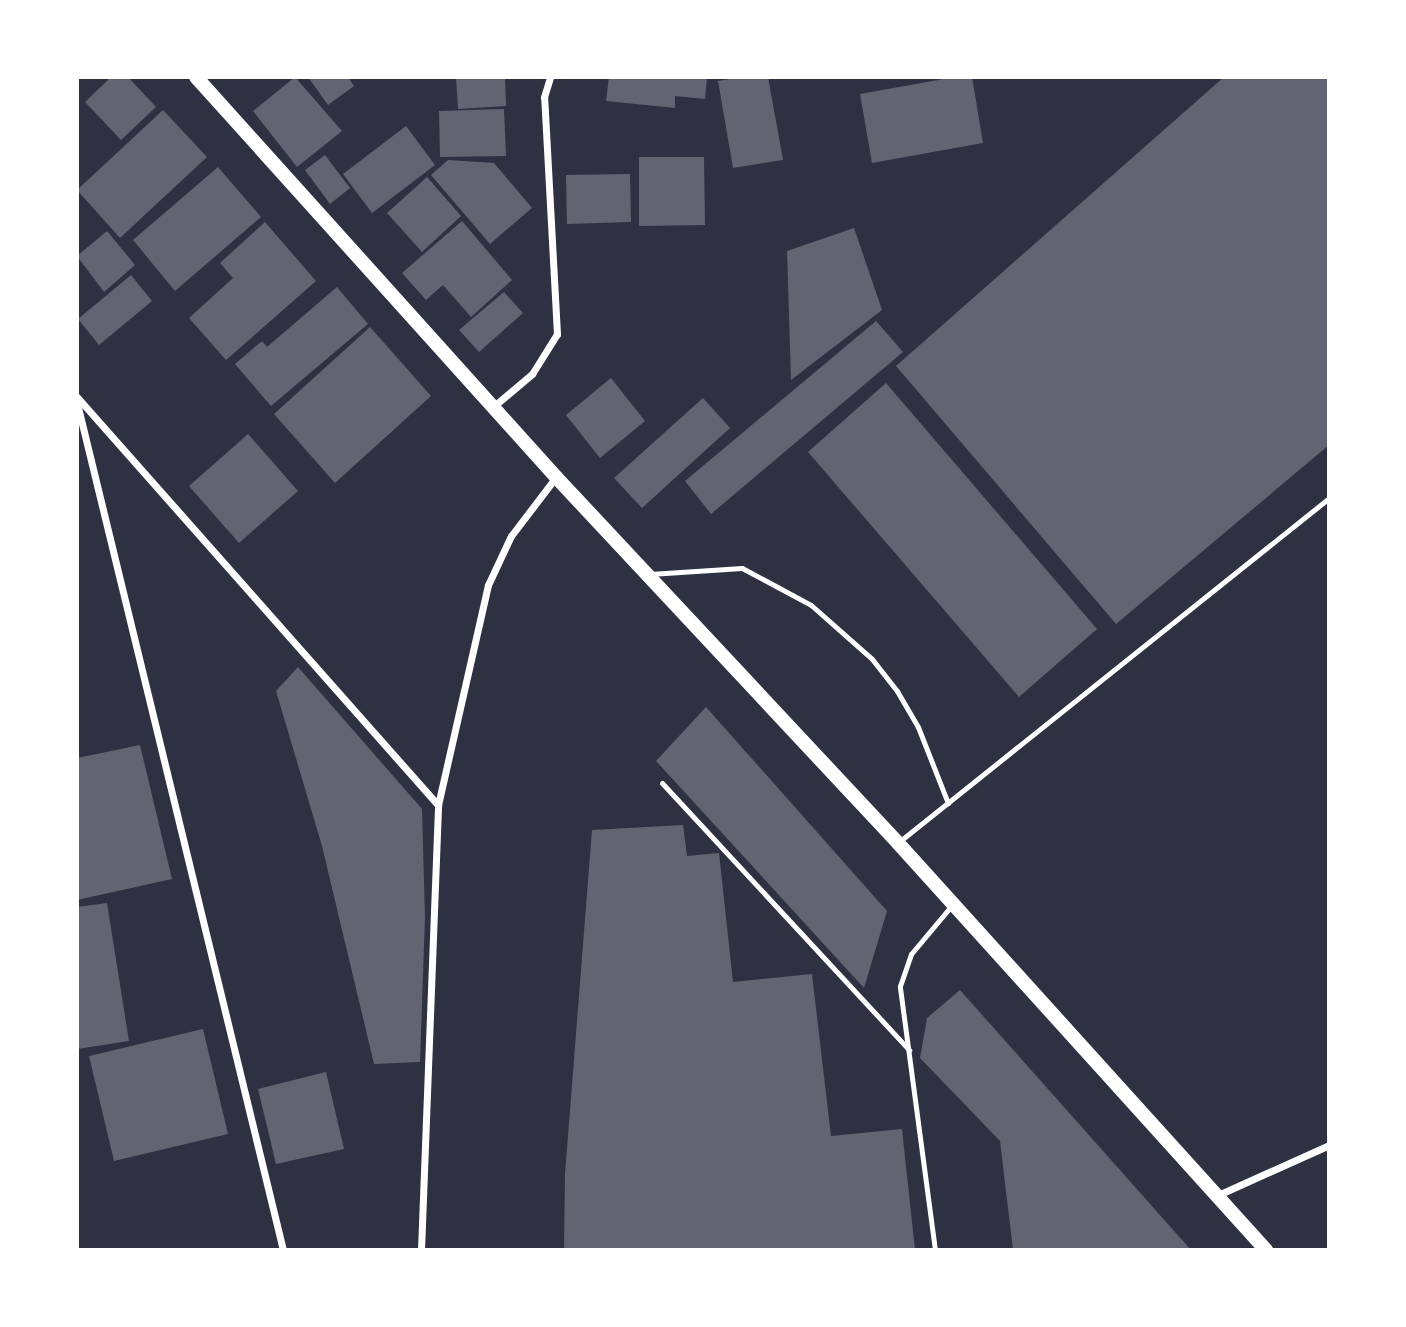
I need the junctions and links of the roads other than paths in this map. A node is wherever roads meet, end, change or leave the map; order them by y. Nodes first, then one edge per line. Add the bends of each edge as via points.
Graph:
1 (196, 77) edge
2 (550, 77) edge
3 (77, 397) edge
4 (77, 403) edge
5 (494, 406) junction
6 (556, 477) junction
7 (1329, 498) edge
8 (647, 574) junction
9 (662, 783) dead end
10 (948, 803) junction
11 (438, 805) junction
12 (898, 843) junction
13 (953, 904) junction
14 (909, 1049) junction
15 (1329, 1145) edge
16 (1217, 1196) junction
17 (283, 1250) edge
18 (421, 1250) edge
19 (935, 1250) edge
20 (1266, 1250) edge

1 - 5 main road
2 - 5 street via 544,97 557,334 531,374
3 - 11 street
4 - 17 street
5 - 6 main road
6 - 8 main road
6 - 11 street via 510,536 488,585
7 - 10 lane
8 - 10 lane via 742,568 811,605 862,649 897,691 924,739
8 - 12 main road
9 - 14 lane
10 - 12 lane
11 - 18 street
12 - 13 main road
13 - 14 lane via 911,954 900,986
13 - 16 main road
14 - 19 lane
15 - 16 street
16 - 20 main road

